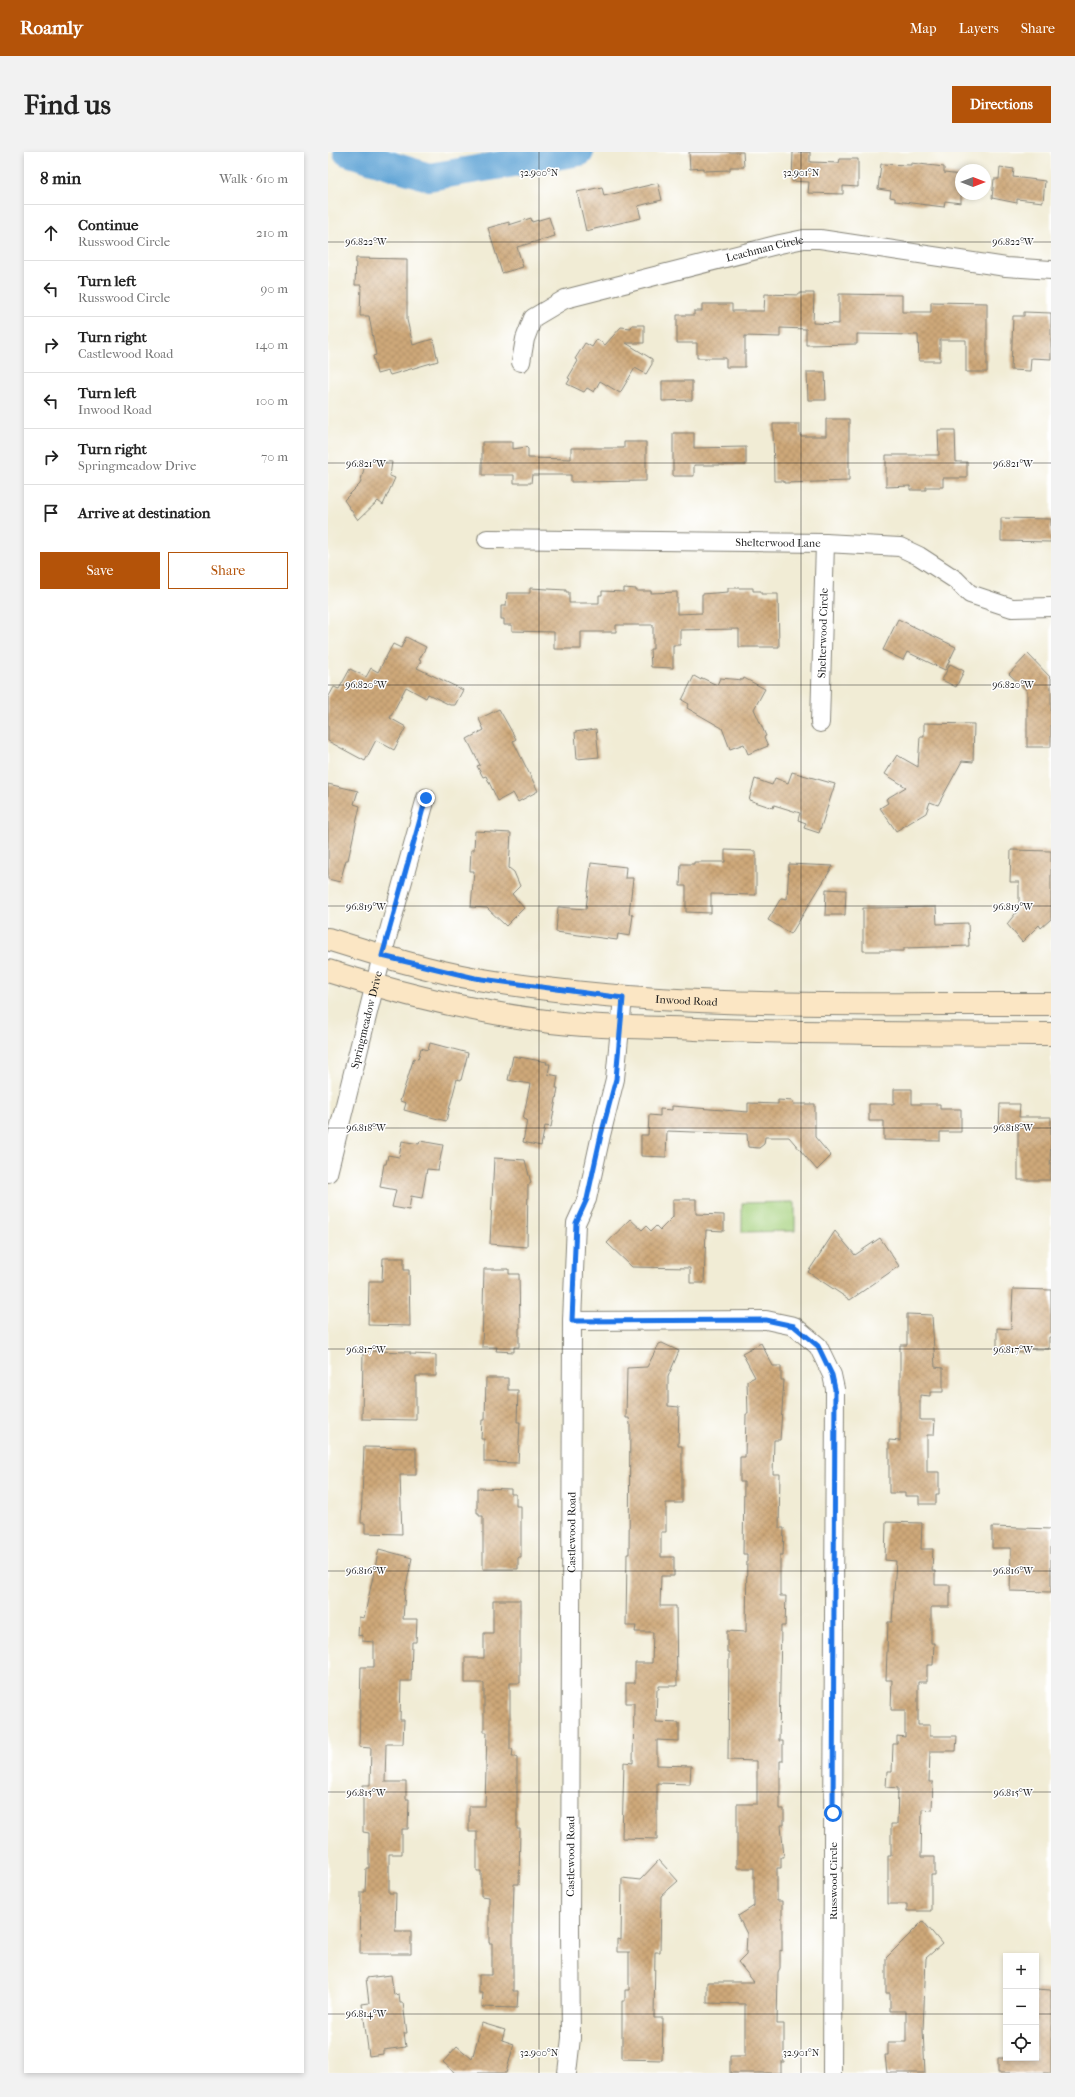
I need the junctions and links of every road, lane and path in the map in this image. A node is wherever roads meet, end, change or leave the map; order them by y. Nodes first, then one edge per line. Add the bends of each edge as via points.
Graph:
1 (1051, 270) edge
2 (521, 362) dead end
3 (487, 539) dead end
4 (825, 544) junction
5 (1051, 608) edge
6 (820, 723) dead end
7 (426, 798) dead end
8 (328, 939) edge
9 (382, 956) junction
10 (328, 970) edge
11 (374, 985) junction
12 (623, 998) junction
13 (1051, 1004) edge
14 (620, 1026) junction
15 (1051, 1034) edge
16 (328, 1172) edge
17 (572, 1321) junction
18 (567, 2073) edge
19 (832, 2073) edge

1 - 2 street, Leachman Circle via 1006,267 820,239 798,240 564,299 533,318 525,339
3 - 4 street, Shelterwood Lane
4 - 5 street, Shelterwood Lane via 900,547 956,580 970,594 1012,608
4 - 6 street, Shelterwood Circle
7 - 9 street, Springmeadow Drive
8 - 9 main road, Inwood Road
9 - 11 street, Springmeadow Drive
9 - 12 main road, Inwood Road via 475,978
10 - 11 main road
11 - 14 main road via 454,1006 540,1020
11 - 16 street, Springmeadow Drive
12 - 13 main road, Inwood Road via 712,1002
12 - 14 street, Castlewood Road
14 - 15 main road via 760,1032
14 - 17 street, Castlewood Road via 616,1079 587,1199 576,1223
17 - 18 street, Castlewood Road via 571,2038
17 - 19 street, Russwood Circle via 766,1320 787,1324 794,1326 818,1346 832,1375 835,1397

